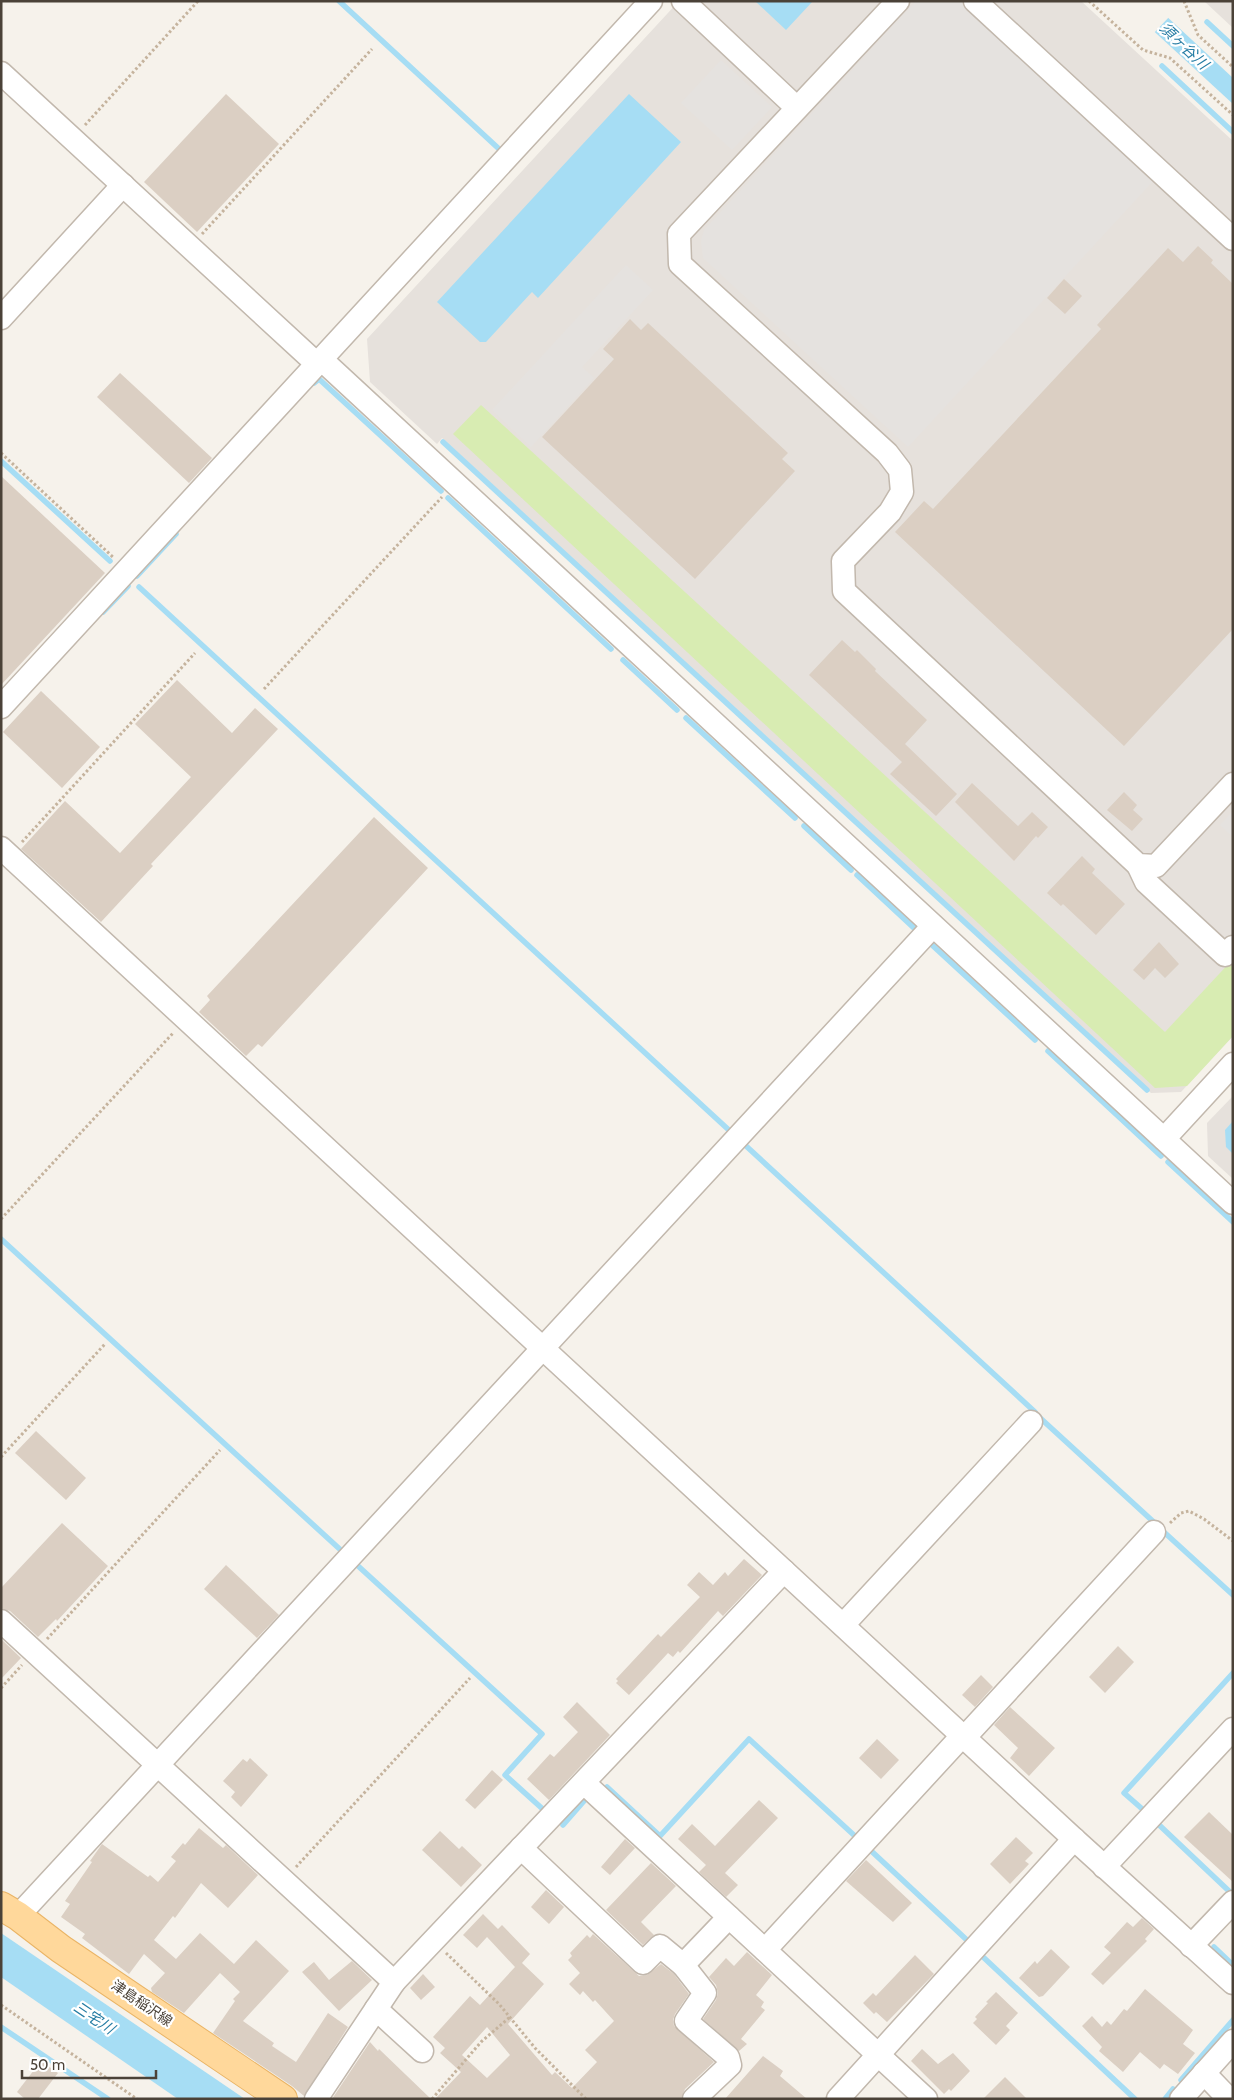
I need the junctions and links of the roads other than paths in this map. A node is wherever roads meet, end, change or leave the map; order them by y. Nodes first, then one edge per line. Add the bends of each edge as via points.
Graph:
1 (651, 1) edge
2 (684, 1) edge
3 (898, 1) edge
4 (975, 1) edge
5 (1, 73) edge
6 (797, 108) junction
7 (123, 186) junction
8 (1233, 239) edge
9 (1, 318) edge
10 (319, 362) junction
11 (1, 707) edge
12 (1233, 784) edge
13 (5, 852) edge
14 (1138, 865) junction
15 (933, 926) junction
16 (1233, 947) edge
17 (1233, 1064) edge
18 (1164, 1139) junction
19 (1233, 1203) edge
20 (543, 1348) junction
21 (1030, 1422) dead end
22 (1154, 1532) road end
23 (784, 1571) junction
24 (1, 1621) edge
25 (842, 1625) junction
26 (1233, 1729) edge
27 (963, 1737) junction
28 (158, 1765) junction
29 (584, 1783) junction
30 (1074, 1839) junction
31 (521, 1848) junction
32 (1104, 1867) junction
33 (1233, 1902) edge
34 (10, 1911) edge
35 (729, 1917) junction
36 (1191, 1946) junction
37 (765, 1950) junction
38 (683, 1965) junction
39 (394, 1982) junction
40 (1233, 1983) edge
41 (376, 2008) junction
42 (1233, 2041) edge
43 (422, 2051) dead end
44 (878, 2056) junction
45 (1204, 2073) junction
46 (283, 2099) edge
47 (316, 2099) edge
48 (694, 2099) edge
49 (838, 2099) edge
50 (926, 2099) edge
51 (1182, 2099) edge
52 (1229, 2099) edge

1 - 10 street
2 - 6 street
3 - 6 street
4 - 8 street
5 - 7 street
6 - 14 street via 679,234 680,264 887,453 900,470 902,492 890,512 843,561 844,591
7 - 9 street
7 - 10 street
10 - 11 street
10 - 15 street via 455,483
12 - 14 street via 1156,866
13 - 20 street
14 - 16 street via 1146,882 1225,955
15 - 18 street
15 - 20 street
17 - 18 street
18 - 19 street
20 - 23 street
20 - 28 street
21 - 25 street
22 - 27 street
23 - 25 street
23 - 29 street
24 - 28 street
25 - 27 street
26 - 32 street
27 - 30 street
27 - 37 street
28 - 34 street
28 - 39 street
29 - 31 street
29 - 35 street
30 - 32 street
30 - 44 street
31 - 38 street via 643,1962 660,1946
31 - 39 street
32 - 36 street
33 - 36 street
34 - 46 main road, 津島稲沢線 via 61,1950
35 - 37 street
35 - 38 street
36 - 40 street
37 - 44 street
38 - 48 street via 705,1993 686,2021 728,2058 730,2065
39 - 41 street
41 - 43 street
41 - 47 street
42 - 45 street
44 - 49 street
44 - 50 street
45 - 51 street
45 - 52 street

